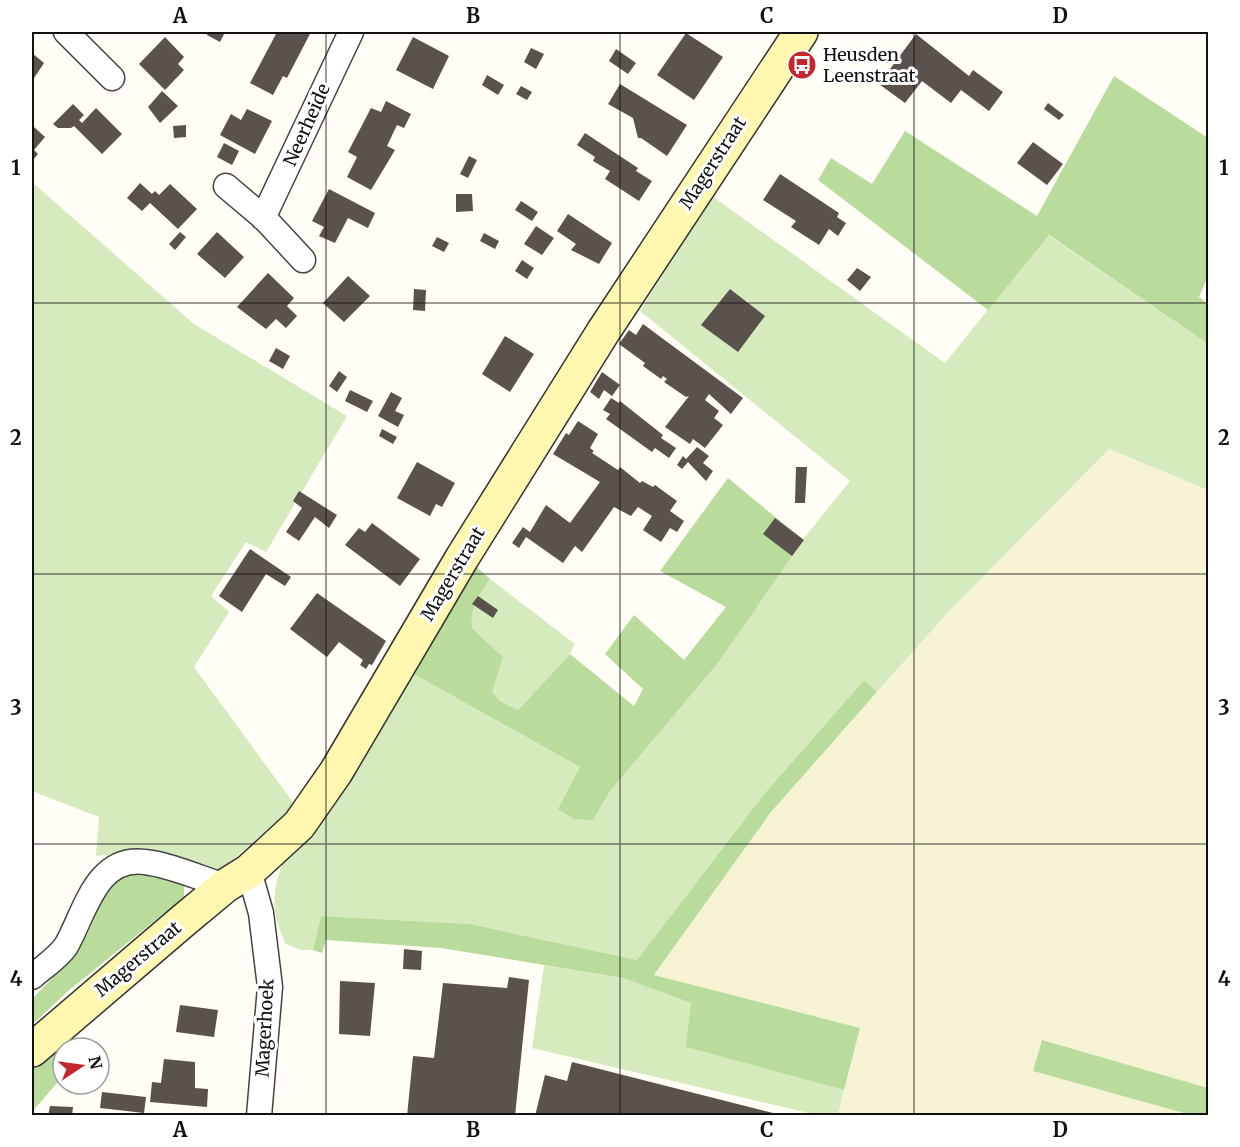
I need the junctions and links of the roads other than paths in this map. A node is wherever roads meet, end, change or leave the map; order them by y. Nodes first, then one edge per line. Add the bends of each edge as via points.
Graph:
1 (66, 32) edge
2 (351, 32) edge
3 (801, 32) edge
4 (112, 78) dead end
5 (226, 186) dead end
6 (263, 218) junction
7 (303, 260) dead end
8 (237, 879) junction
9 (32, 977) edge
10 (32, 1050) edge
11 (259, 1116) edge

1 - 4 street
2 - 6 street, Neerheide
3 - 8 street, Magerstraat via 603,332 462,558 336,772 299,825
5 - 6 street
6 - 7 street
8 - 9 street via 145,862 116,864 107,870 90,897 65,948
8 - 10 street, Magerstraat
8 - 11 street, Magerhoek via 261,914 270,987

